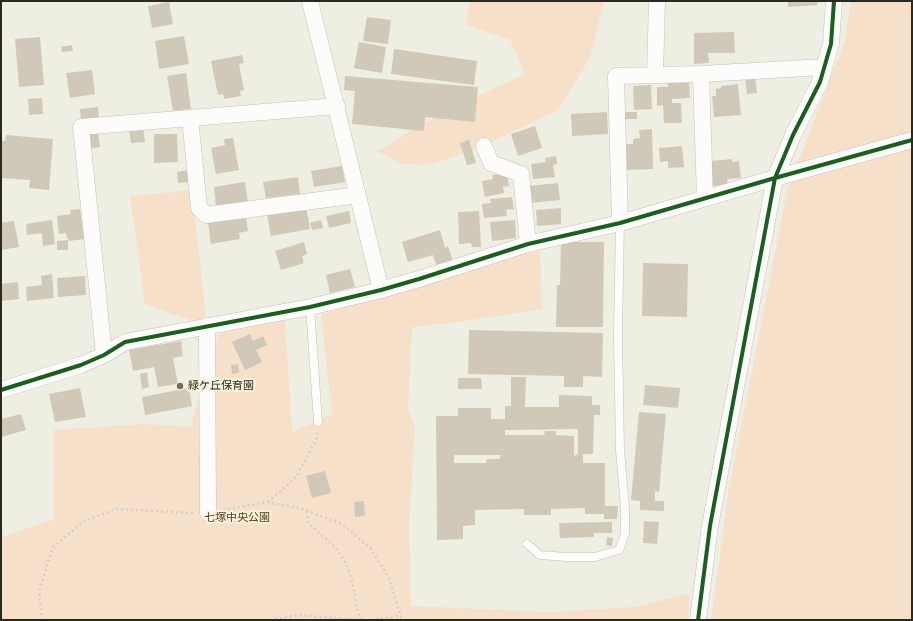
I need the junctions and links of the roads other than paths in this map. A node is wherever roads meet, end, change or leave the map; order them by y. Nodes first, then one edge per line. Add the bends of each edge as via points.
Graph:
1 (310, 1) edge
2 (657, 1) edge
3 (834, 1) edge
4 (824, 67) junction
5 (701, 74) junction
6 (655, 75) junction
7 (336, 106) junction
8 (190, 118) junction
9 (912, 140) edge
10 (484, 146) dead end
11 (775, 178) junction
12 (358, 195) junction
13 (705, 198) junction
14 (620, 223) junction
15 (528, 244) junction
16 (381, 290) junction
17 (310, 307) junction
18 (207, 326) junction
19 (104, 355) junction
20 (1, 390) edge
21 (318, 422) road end
22 (208, 513) road end
23 (527, 544) dead end
24 (698, 620) edge

1 - 7 street
2 - 6 street
3 - 4 street via 831,44
4 - 5 street
4 - 11 street via 820,82
5 - 6 street
5 - 13 street
6 - 14 street via 616,76
7 - 8 street
7 - 12 street
8 - 12 street via 199,208 206,215
8 - 19 street via 81,127
9 - 11 street
10 - 15 street via 491,164 521,174
11 - 13 street
11 - 24 street via 710,526
12 - 16 street
13 - 14 street
14 - 15 street
14 - 23 lane via 618,335 625,534 618,550 595,557 540,555
15 - 16 street
16 - 17 street
17 - 18 street
17 - 21 lane
18 - 19 street via 125,342
18 - 22 street
19 - 20 street via 81,365

